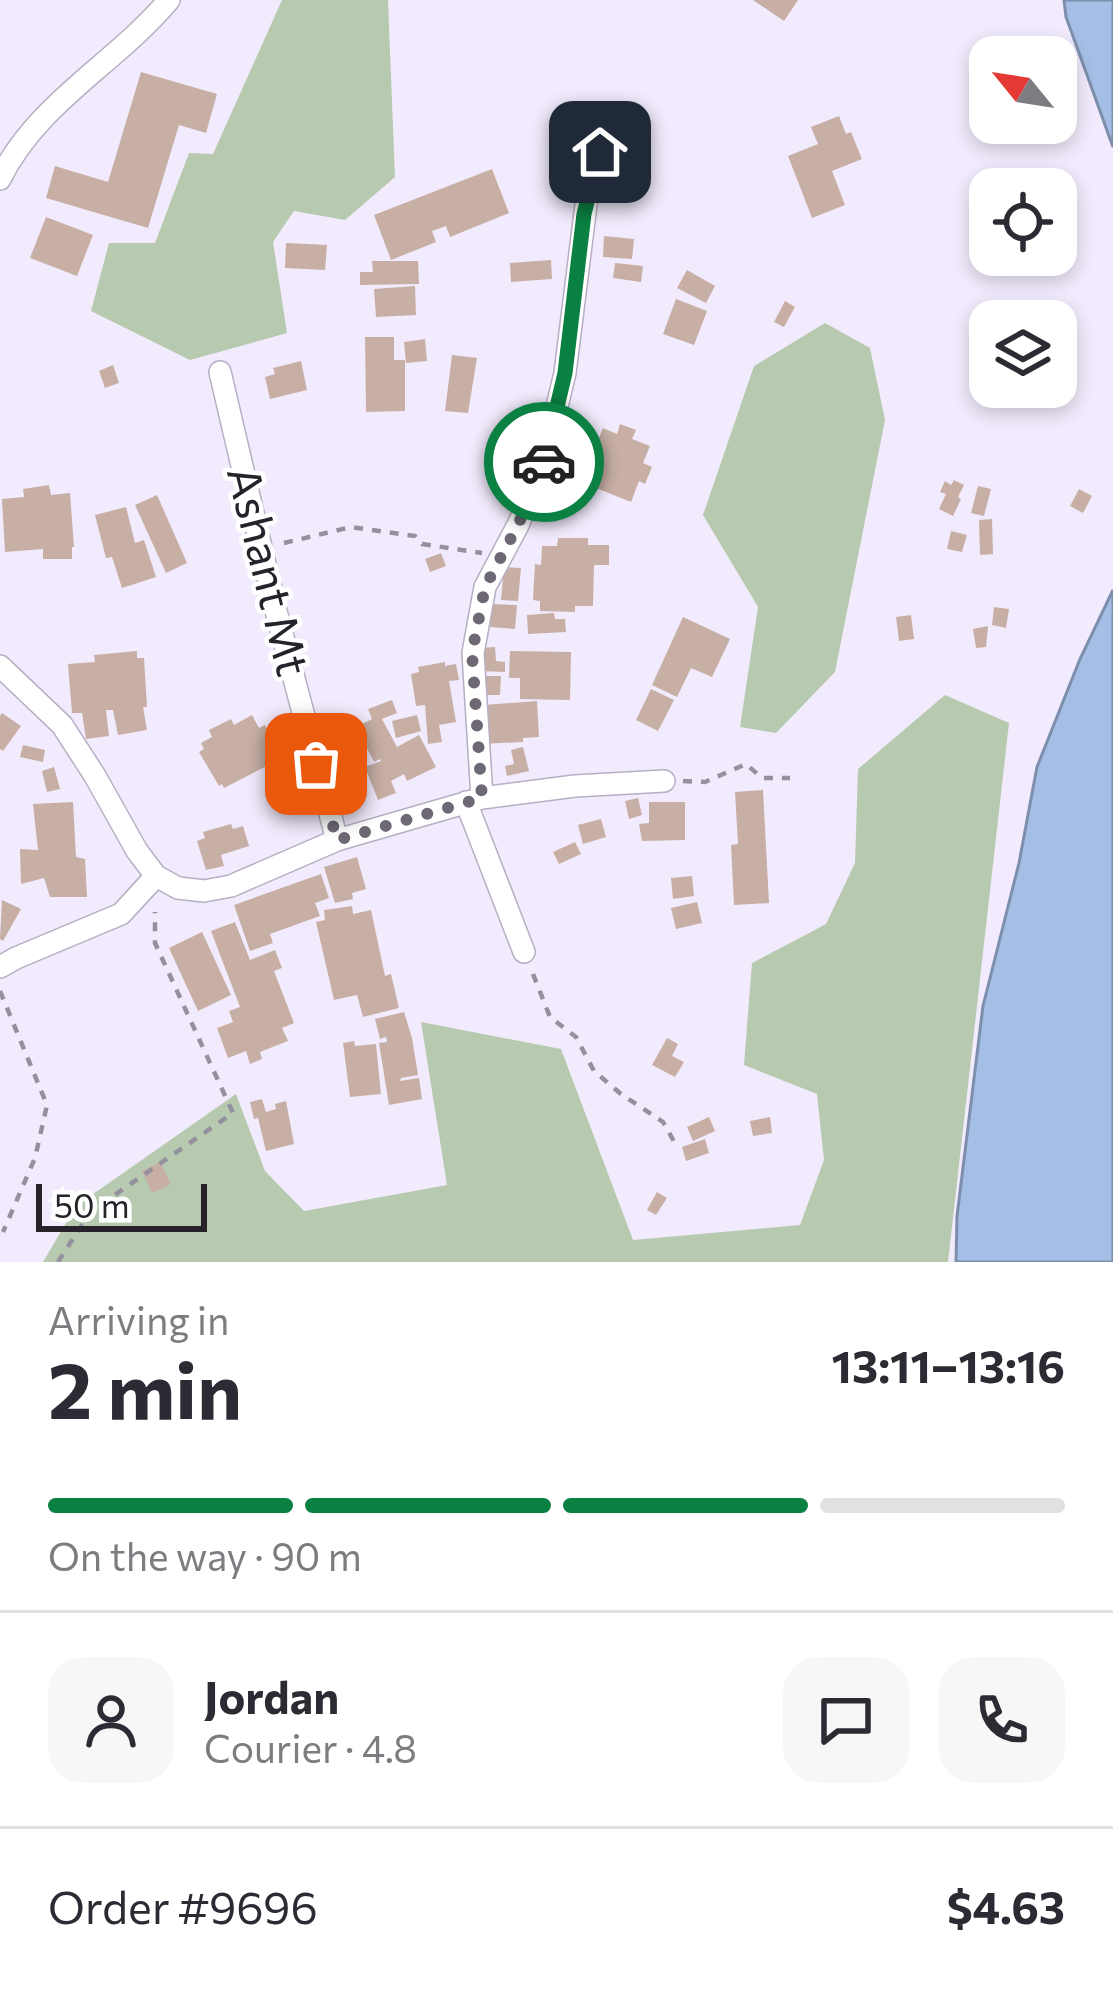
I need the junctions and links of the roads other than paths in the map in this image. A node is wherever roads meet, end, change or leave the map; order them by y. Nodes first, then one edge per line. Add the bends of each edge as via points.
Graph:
1 (169, 0) edge
2 (611, 114) dead end
3 (0, 179) edge
4 (220, 372) dead end
5 (0, 666) edge
6 (671, 781) road end
7 (474, 800) junction
8 (337, 840) junction
9 (155, 876) junction
10 (524, 952) road end
11 (0, 967) edge

1 - 3 street via 35,125
2 - 7 street via 588,189 565,373 541,473 485,587 472,653
4 - 8 street, Ashant Mt
5 - 9 street via 62,725
6 - 7 street
7 - 8 street
7 - 10 street
8 - 9 street via 231,886 178,888
9 - 11 street via 122,914

